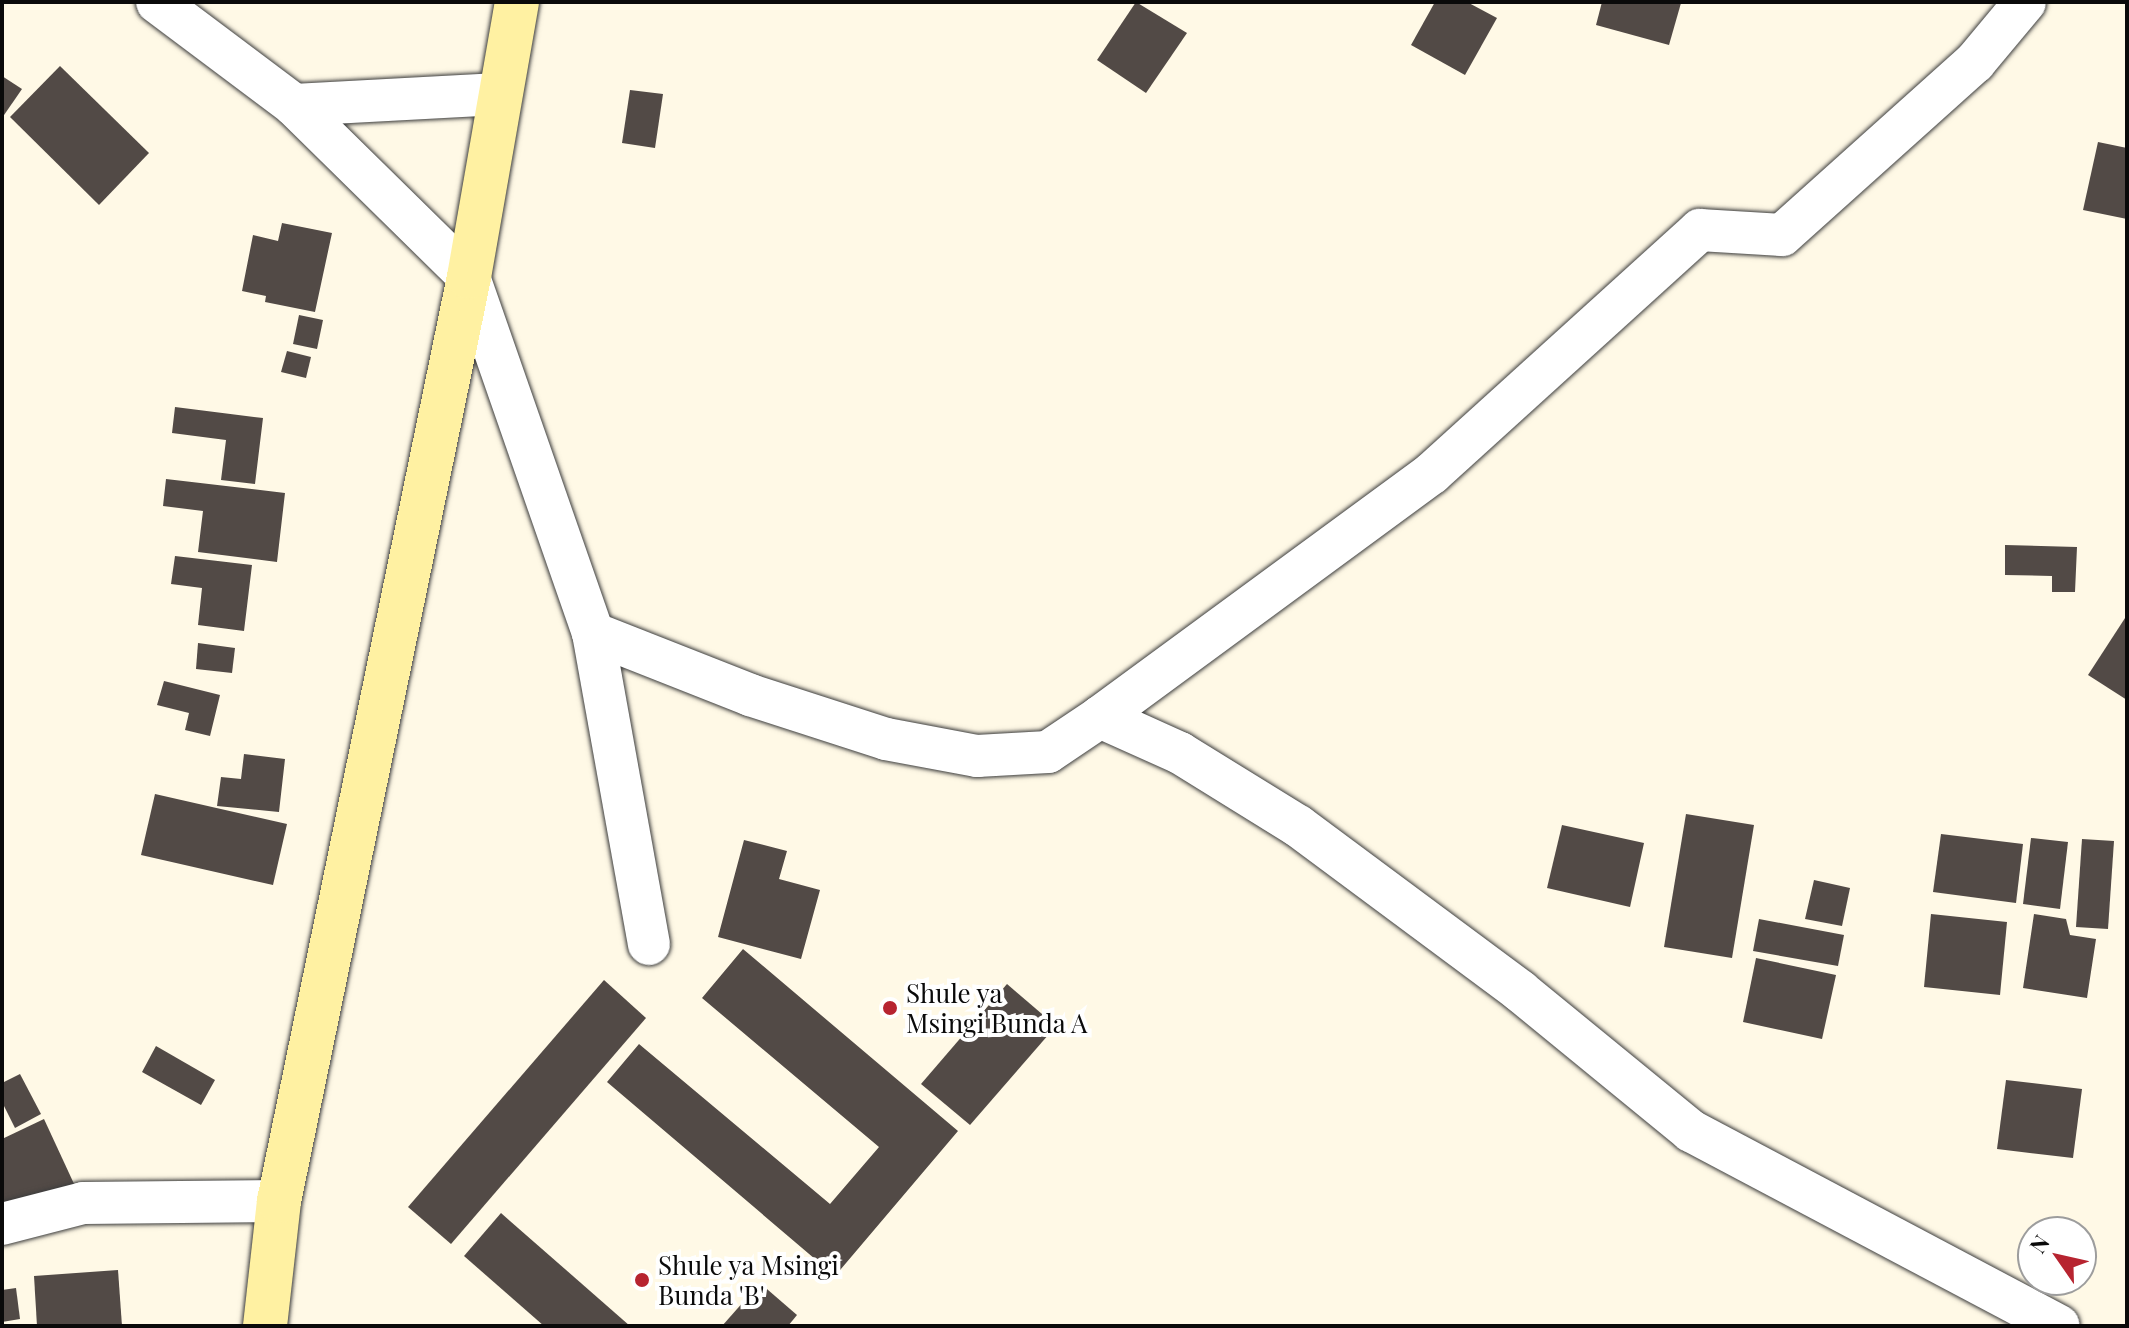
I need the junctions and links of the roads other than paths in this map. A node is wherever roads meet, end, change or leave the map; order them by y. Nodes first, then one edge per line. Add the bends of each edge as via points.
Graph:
1 (157, 2) edge
2 (517, 2) edge
3 (2025, 2) edge
4 (499, 94) junction
5 (294, 105) junction
6 (469, 277) junction
7 (593, 633) junction
8 (1100, 717) junction
9 (649, 944) dead end
10 (279, 1201) junction
11 (2, 1224) edge
12 (265, 1326) edge
13 (2059, 1326) edge

1 - 5 street
2 - 4 main road
3 - 8 street via 1975,62 1782,235 1700,230 1432,473
4 - 5 street
4 - 6 main road
5 - 6 street
6 - 7 street
6 - 10 main road
7 - 8 street via 750,695 886,739 977,756 1048,752
7 - 9 street
8 - 13 street via 1180,753 1298,826 1520,991 1691,1131
10 - 11 street via 83,1203
10 - 12 main road

